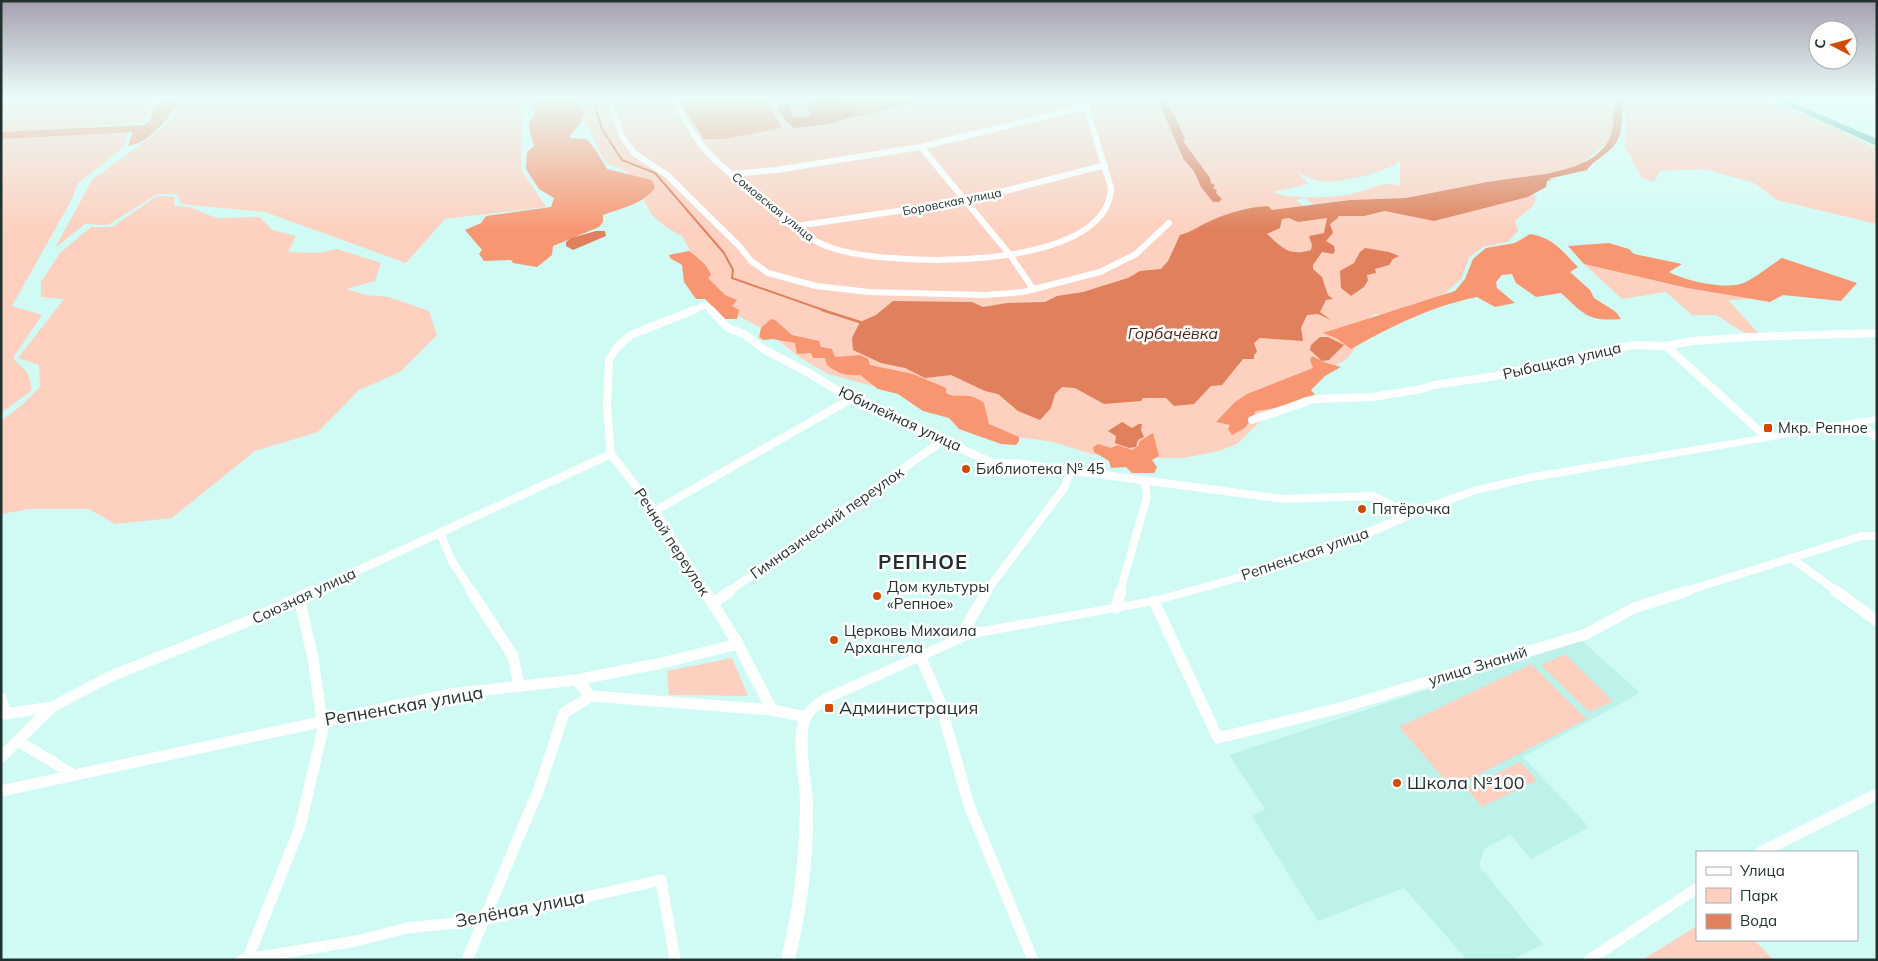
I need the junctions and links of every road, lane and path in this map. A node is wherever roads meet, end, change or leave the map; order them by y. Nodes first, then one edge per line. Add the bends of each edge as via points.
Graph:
1 (625, 141) edge
2 (699, 141) edge
3 (955, 141) edge
4 (1096, 141) edge
5 (922, 148) junction
6 (1105, 165) junction
7 (732, 174) junction
8 (966, 201) junction
9 (1170, 223) dead end
10 (796, 226) junction
11 (1010, 255) junction
12 (1034, 290) junction
13 (1877, 333) edge
14 (1666, 346) junction
15 (851, 400) junction
16 (1877, 419) edge
17 (1252, 420) dead end
18 (1857, 422) junction
19 (1765, 436) junction
20 (1877, 438) edge
21 (942, 441) junction
22 (611, 454) junction
23 (1071, 472) junction
24 (1144, 482) junction
25 (655, 511) junction
26 (1411, 514) junction
27 (440, 533) junction
28 (1877, 536) edge
29 (1791, 558) junction
30 (299, 598) junction
31 (1154, 601) junction
32 (712, 604) junction
33 (1116, 608) junction
34 (1877, 621) edge
35 (968, 630) junction
36 (738, 644) junction
37 (920, 656) junction
38 (576, 680) junction
39 (519, 686) junction
40 (591, 696) junction
41 (1, 698) edge
42 (52, 707) junction
43 (772, 710) junction
44 (806, 717) junction
45 (323, 720) junction
46 (18, 741) junction
47 (1, 757) edge
48 (74, 775) junction
49 (1, 791) edge
50 (1877, 794) edge
51 (1763, 851) edge
52 (1696, 889) edge
53 (484, 920) junction
54 (245, 959) edge
55 (468, 960) edge
56 (675, 960) edge
57 (788, 960) edge
58 (1033, 960) edge
59 (1589, 960) edge

1 - 12 street via 634,154 667,175 751,261 768,273 846,291 985,296
2 - 7 street, Сомовская улица
3 - 5 street
4 - 6 street, Сомовская улица
5 - 7 street
5 - 8 street
6 - 8 street, Боровская улица
6 - 11 street, Сомовская улица via 1112,192 1105,212 1097,221 1055,244
7 - 10 street, Сомовская улица
8 - 10 street, Боровская улица
8 - 11 street
9 - 12 street via 1142,249 1118,263 1091,275
10 - 11 street, Сомовская улица via 822,245 869,258 932,262
11 - 12 street
13 - 14 street, Рыбацкая улица via 1750,337
14 - 17 street, Рыбацкая улица via 1633,345 1496,376 1372,397 1314,399
14 - 19 street
15 - 21 street, Юбилейная улица
15 - 22 street, Юбилейная улица via 764,350 744,334 728,328 706,305 631,335 617,346 609,360 607,407
15 - 25 street
16 - 18 street, Репненская улица
18 - 19 street, Репненская улица
18 - 20 street
19 - 26 street, Репненская улица via 1532,477 1477,490
21 - 23 street, Юбилейная улица via 993,463
21 - 32 street, Гимназический переулок
22 - 25 street, Речной переулок
22 - 27 street, Союзная улица
23 - 24 street, Юбилейная улица
23 - 35 street via 1064,488 994,579
24 - 26 street, Юбилейная улица via 1283,499 1373,496
24 - 33 street via 1148,497
25 - 32 street, Речной переулок
26 - 31 street, Репненская улица via 1334,548
27 - 30 street, Союзная улица
27 - 39 street via 452,561 513,656
28 - 29 street, улица Знаний via 1862,536
29 - 31 street, улица Знаний via 1634,608 1586,634 1344,707 1218,738
29 - 34 street
30 - 42 street, Союзная улица via 109,677
30 - 45 street
31 - 33 street, Репненская улица
32 - 36 street, Речной переулок
33 - 35 street, Репненская улица
35 - 37 street, Репненская улица
36 - 38 street, Репненская улица
36 - 43 street, Речной переулок
37 - 44 street, Репненская улица via 820,702
37 - 58 street via 939,699 969,805
38 - 39 street, Репненская улица
38 - 40 street
39 - 45 street, Репненская улица via 450,694
40 - 43 street
40 - 53 street via 564,713 539,789
41 - 42 street, Союзная улица via 6,714
42 - 46 street
43 - 44 street
44 - 57 street via 803,732 807,807 796,930
45 - 48 street, Репненская улица
45 - 54 street via 300,827
46 - 47 street
46 - 48 street
48 - 49 street, Репненская улица
50 - 51 street
52 - 59 street
53 - 54 street, Зелёная улица via 407,928 356,941
53 - 55 street
53 - 56 street, Зелёная улица via 660,880

